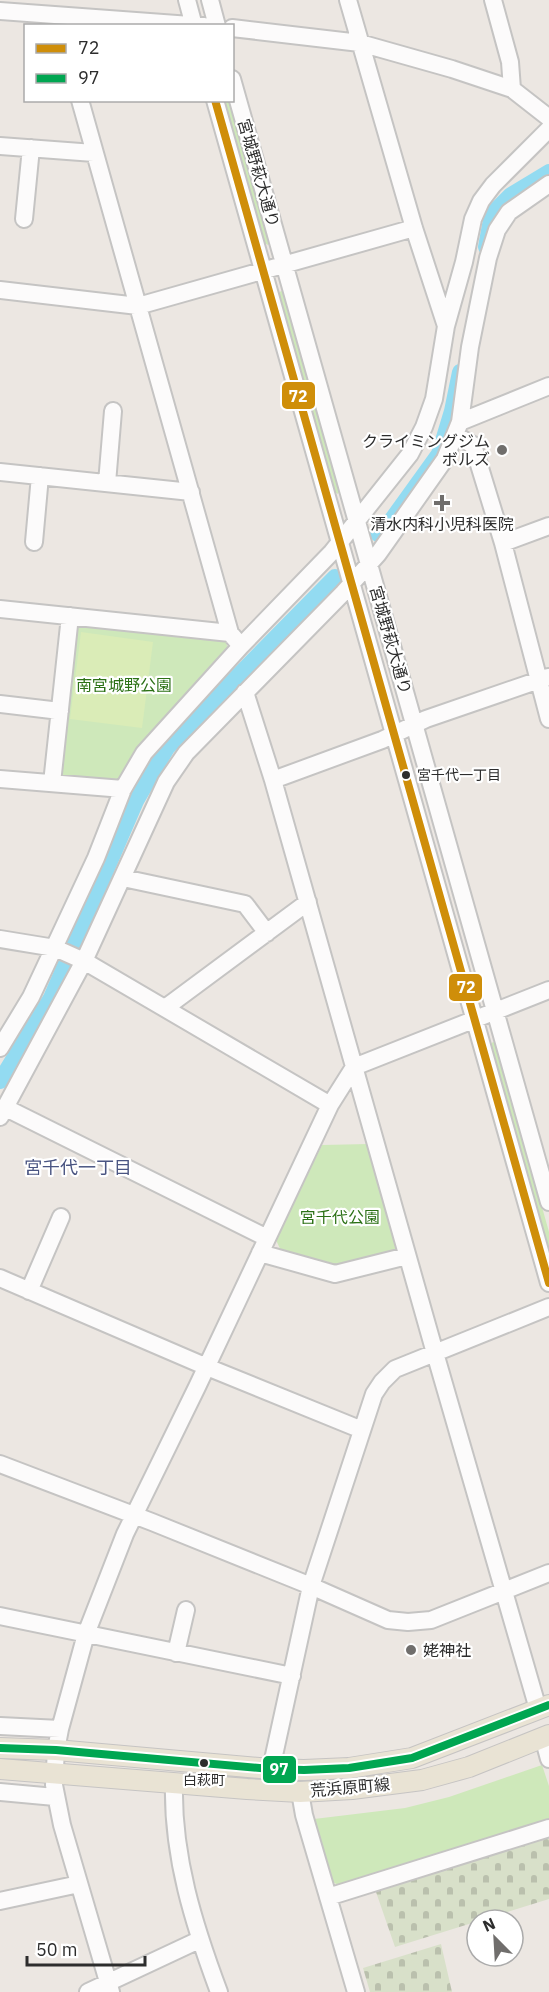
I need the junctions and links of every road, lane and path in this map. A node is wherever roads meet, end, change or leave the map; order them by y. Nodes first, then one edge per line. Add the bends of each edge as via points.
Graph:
1 (187, 0) edge
2 (210, 0) edge
3 (348, 0) edge
4 (493, 0) edge
5 (0, 11) edge
6 (57, 13) edge
7 (185, 24) edge
8 (197, 24) edge
9 (216, 24) edge
10 (234, 28) edge
11 (360, 43) junction
12 (234, 86) edge
13 (512, 89) junction
14 (81, 102) edge
15 (216, 102) edge
16 (548, 117) edge
17 (0, 146) edge
18 (31, 148) junction
19 (94, 153) junction
20 (549, 184) edge
21 (24, 219) dead end
22 (414, 228) junction
23 (285, 264) junction
24 (263, 271) junction
25 (0, 290) edge
26 (138, 306) junction
27 (446, 326) junction
28 (549, 386) edge
29 (113, 411) dead end
30 (458, 429) junction
31 (0, 472) edge
32 (40, 476) junction
33 (106, 483) junction
34 (191, 492) junction
35 (357, 520) junction
36 (549, 526) edge
37 (34, 542) dead end
38 (339, 542) junction
39 (502, 543) junction
40 (369, 564) junction
41 (351, 584) junction
42 (0, 609) edge
43 (70, 616) junction
44 (236, 640) junction
45 (544, 679) edge
46 (245, 692) junction
47 (0, 704) edge
48 (60, 711) junction
49 (549, 719) edge
50 (415, 725) junction
51 (394, 735) junction
52 (0, 778) edge
53 (273, 780) junction
54 (52, 783) junction
55 (123, 789) junction
56 (123, 878) junction
57 (308, 902) junction
58 (267, 933) junction
59 (0, 939) edge
60 (70, 954) junction
61 (549, 990) edge
62 (165, 1008) junction
63 (495, 1012) junction
64 (475, 1020) junction
65 (0, 1048) edge
66 (354, 1067) junction
67 (330, 1105) junction
68 (3, 1113) edge
69 (549, 1202) edge
70 (61, 1217) dead end
71 (264, 1245) junction
72 (407, 1256) junction
73 (0, 1278) edge
74 (549, 1283) edge
75 (29, 1291) junction
76 (549, 1307) edge
77 (435, 1353) junction
78 (207, 1367) junction
79 (362, 1430) junction
80 (0, 1464) edge
81 (136, 1516) junction
82 (549, 1573) edge
83 (311, 1586) junction
84 (503, 1591) junction
85 (186, 1610) dead end
86 (0, 1616) edge
87 (86, 1634) junction
88 (177, 1653) junction
89 (292, 1676) junction
90 (544, 1707) edge
91 (0, 1726) edge
92 (60, 1728) junction
93 (546, 1736) edge
94 (0, 1748) edge
95 (56, 1750) junction
96 (549, 1759) edge
97 (0, 1769) edge
98 (271, 1769) junction
99 (54, 1774) junction
100 (174, 1784) junction
101 (0, 1792) edge
102 (300, 1792) junction
103 (55, 1797) junction
104 (549, 1828) edge
105 (79, 1884) junction
106 (328, 1897) junction
107 (0, 1901) edge
108 (199, 1940) junction
109 (110, 1988) edge
110 (88, 1992) edge
111 (219, 1992) edge
112 (356, 1992) edge

1 - 8 street
2 - 9 street
3 - 11 street
4 - 13 street via 510,62
5 - 6 street
6 - 7 street
10 - 11 street
11 - 13 street
11 - 22 street
12 - 23 street, 宮城野萩大通り
13 - 16 street
14 - 19 street
15 - 24 street, 宮城野萩大通り
16 - 27 street via 481,201
17 - 18 street
18 - 19 street
18 - 21 street
19 - 26 street
20 - 30 street via 509,212 497,230 472,337
22 - 23 street
22 - 27 street
23 - 24 street
23 - 35 street, 宮城野萩大通り
24 - 26 street
24 - 38 street, 宮城野萩大通り
25 - 26 street
26 - 34 street
27 - 35 street via 434,399 424,427 410,454
28 - 30 street
29 - 33 street
30 - 39 street via 473,445
30 - 40 street via 445,459
31 - 32 street
32 - 33 street
32 - 37 street
33 - 34 street
34 - 44 street
35 - 38 street
35 - 40 street, 宮城野萩大通り
36 - 39 street
38 - 41 street, 宮城野萩大通り
38 - 44 street
39 - 45 street
40 - 41 street
40 - 50 street, 宮城野萩大通り
41 - 46 street
41 - 51 street, 宮城野萩大通り
42 - 43 street
43 - 44 street
43 - 48 street
44 - 55 street via 144,753
45 - 49 street
45 - 50 street
46 - 53 street
46 - 56 street via 186,753 166,782
47 - 48 street
48 - 54 street
50 - 51 street
50 - 63 street, 宮城野萩大通り
51 - 53 street
51 - 64 street, 宮城野萩大通り
52 - 54 street
53 - 57 street
54 - 55 street
55 - 60 street via 96,858
56 - 58 street via 245,904
56 - 60 street
57 - 58 street
57 - 66 street
58 - 62 street
59 - 60 street
60 - 62 street
60 - 65 street via 31,997
60 - 68 street
61 - 63 street
62 - 67 street
63 - 64 street
63 - 69 street, 宮城野萩大通り
64 - 66 street
64 - 74 street, 宮城野萩大通り
66 - 67 street
66 - 72 street
67 - 71 street
68 - 71 street
70 - 75 street
71 - 72 street via 334,1274
71 - 78 street
72 - 77 street
73 - 75 street
75 - 78 street
76 - 77 street
77 - 79 street via 395,1369 382,1382
77 - 84 street
78 - 79 street
78 - 81 street
79 - 83 street
80 - 81 street
81 - 83 street
81 - 87 street via 125,1534
82 - 84 street
83 - 84 street via 388,1620 408,1622 431,1620
83 - 89 street
84 - 90 street
85 - 88 street
86 - 87 street
87 - 88 street
87 - 92 street
88 - 89 street
89 - 98 street
90 - 98 main road, 荒浜原町線 via 412,1758 349,1768
91 - 92 street
92 - 95 street
93 - 96 street
93 - 102 main road, 荒浜原町線 via 469,1767 422,1780
94 - 95 main road, 荒浜原町線
95 - 98 main road, 荒浜原町線
95 - 99 street
97 - 99 main road, 荒浜原町線
99 - 100 main road, 荒浜原町線
99 - 103 street
100 - 102 main road, 荒浜原町線
100 - 108 street via 174,1818
101 - 103 street
102 - 106 street
103 - 105 street
104 - 106 street
105 - 107 street
105 - 109 street
106 - 112 street
108 - 109 street
108 - 111 street
109 - 110 street

